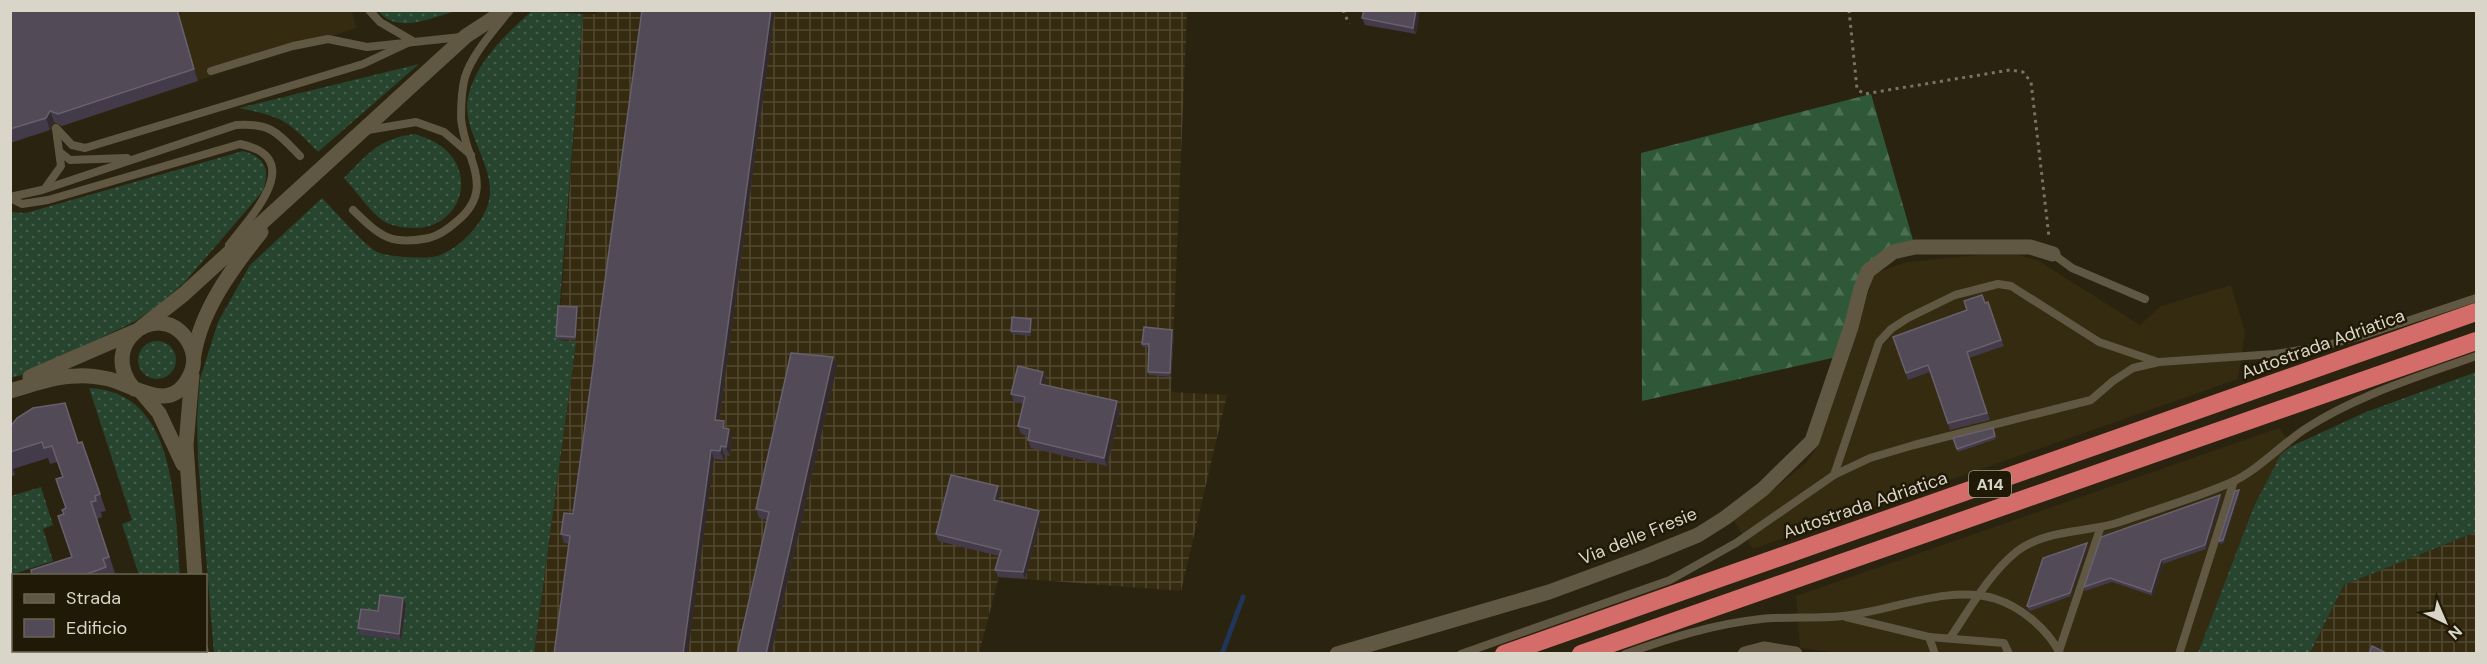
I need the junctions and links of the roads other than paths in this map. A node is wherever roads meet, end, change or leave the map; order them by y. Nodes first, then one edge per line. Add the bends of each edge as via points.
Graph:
1 (369, 10) edge
2 (508, 10) edge
3 (466, 36) junction
4 (412, 41) junction
5 (211, 71) dead end
6 (363, 130) junction
7 (60, 152) junction
8 (472, 155) junction
9 (144, 156) junction
10 (300, 156) dead end
11 (42, 190) junction
12 (294, 194) junction
13 (10, 198) edge
14 (353, 210) dead end
15 (2053, 254) joint
16 (215, 264) junction
17 (2476, 298) edge
18 (2145, 299) dead end
19 (2476, 312) edge
20 (138, 329) junction
21 (2476, 341) edge
22 (2476, 356) edge
23 (2159, 362) junction
24 (193, 363) junction
25 (14, 386) edge
26 (138, 391) junction
27 (1834, 475) junction
28 (2234, 482) junction
29 (188, 484) junction
30 (2100, 529) junction
31 (195, 574) edge
32 (1980, 596) junction
33 (1841, 616) junction
34 (1929, 636) junction
35 (1950, 638) junction
36 (2060, 652) edge
37 (1337, 654) edge
38 (1461, 654) edge
39 (1504, 654) edge
40 (1581, 654) edge
41 (1625, 654) edge
42 (1745, 654) edge
43 (1795, 654) edge
44 (1935, 654) edge
45 (2009, 654) edge
46 (2179, 654) edge

1 - 4 lane via 380,22
2 - 3 street
2 - 8 lane via 465,77 461,119
3 - 4 lane
3 - 6 street
4 - 5 lane via 367,47 328,39
4 - 7 lane via 363,64 85,148 72,146 56,128
6 - 8 lane via 416,122 444,132
6 - 12 street
7 - 9 lane via 70,160
7 - 11 lane via 61,166
8 - 14 lane via 478,180 476,197 465,215 440,235 406,243 390,240
9 - 10 lane via 236,125 259,124 275,130
9 - 11 lane
11 - 13 lane
12 - 16 street
12 - 24 street via 220,290 197,336
13 - 16 lane via 22,204 48,200 240,144 256,147 268,158 274,174 267,193
15 - 18 lane via 2072,268
15 - 37 street, Via delle Fresie via 2030,247 1916,247 1893,252 1868,271 1812,441 1763,489 1725,518 1698,535 1549,592
16 - 20 street via 168,308
17 - 23 lane via 2320,347
19 - 39 highway, Autostrada Adriatica / A14
20 - 24 street via 165,324 176,328 185,336
20 - 25 street
20 - 26 street via 126,341 121,354 126,379
21 - 40 highway, A14
22 - 28 lane via 2344,408 2306,428
23 - 27 lane via 2133,368 2091,400 1914,445 1870,458
23 - 27 lane via 2099,342 2011,286 1985,285 1954,295 1908,318 1879,342
24 - 26 street via 187,381 178,390 154,396
24 - 29 street via 187,426
25 - 26 street via 78,376 108,379
26 - 29 street via 159,413 171,435
27 - 38 lane via 1736,543 1670,580
28 - 30 lane
28 - 46 lane
29 - 31 street
30 - 32 lane via 2063,533 2030,543 1992,577
30 - 36 lane
32 - 33 lane via 1961,593
32 - 35 lane
32 - 36 lane via 1996,599 2021,612 2035,622
33 - 34 lane
33 - 41 lane via 1719,625
34 - 35 lane
34 - 44 lane
35 - 45 lane via 2004,643
42 - 43 street via 1764,649

